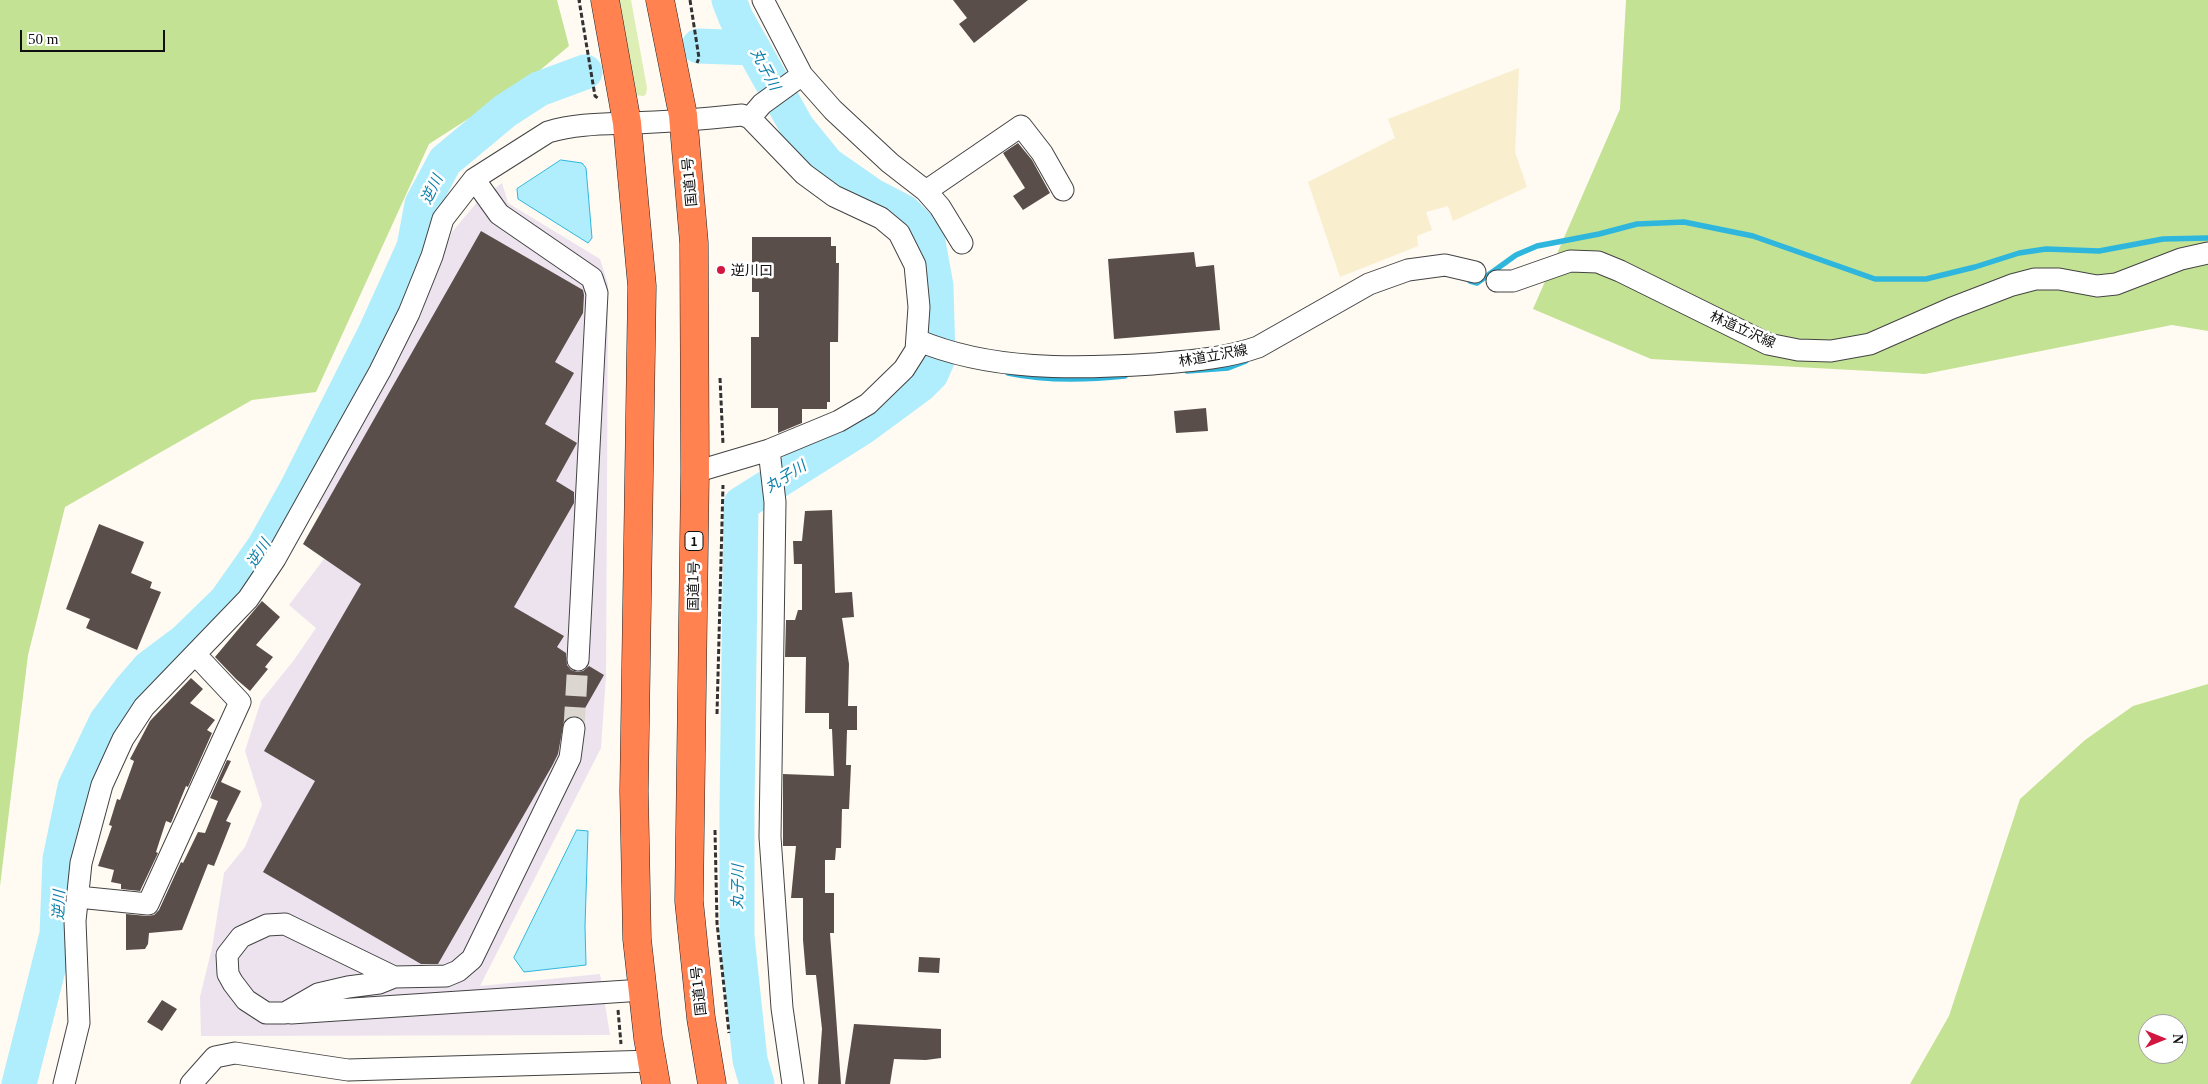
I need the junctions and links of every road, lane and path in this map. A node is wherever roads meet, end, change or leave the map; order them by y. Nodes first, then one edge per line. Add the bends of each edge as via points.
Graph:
1 (581, 0) edge
2 (605, 0) edge
3 (660, 0) edge
4 (690, 0) edge
5 (762, 0) edge
6 (699, 58) dead end
7 (797, 79) junction
8 (594, 96) dead end
9 (756, 111) junction
10 (684, 121) junction
11 (627, 123) junction
12 (474, 179) junction
13 (1063, 190) dead end
14 (926, 191) junction
15 (962, 243) dead end
16 (2208, 253) edge
17 (1475, 272) dead end
18 (1497, 281) dead end
19 (922, 342) junction
20 (770, 454) junction
21 (695, 472) junction
22 (195, 654) junction
23 (578, 660) tunnel mouth
24 (574, 728) tunnel mouth
25 (78, 897) junction
26 (394, 977) junction
27 (643, 990) junction
28 (286, 1013) junction
29 (654, 1072) edge
30 (64, 1084) edge
31 (191, 1084) edge
32 (712, 1084) edge
33 (793, 1084) edge

1 - 8 path
2 - 11 highway
3 - 10 highway, 国道1号 / 1
4 - 6 path
5 - 7 street
7 - 9 street
7 - 14 street
9 - 10 street
9 - 19 street via 804,174 834,196 881,218 900,233 915,265
10 - 11 street
10 - 21 highway, 国道1号 / 1 via 694,243
11 - 12 street via 548,132
11 - 27 highway via 642,286 634,791 637,939
12 - 22 street via 443,219 409,313 276,560 248,599
12 - 23 street via 500,214 592,278 597,293
13 - 14 street via 1042,153 1021,126
14 - 15 street
16 - 18 street, 林道立沢線 via 2181,258 2116,284 2097,286 2059,279 2035,279 1952,308 1870,344 1831,351 1798,350 1768,344 1598,262 1570,261 1513,280
17 - 19 street, 林道立沢線 via 1445,265 1408,270 1369,284 1258,347 1222,357 1095,368 1024,365 962,355
19 - 20 street via 904,370 868,404
20 - 21 street
20 - 33 street via 774,498 770,837 782,1008
21 - 32 highway, 国道1号 / 1 via 689,901 701,1018
22 - 25 street via 144,707 123,739 102,785 81,863
22 - 25 street via 240,702 148,904
24 - 26 street via 570,758 472,959 446,976
25 - 30 street via 75,921 78,1023
26 - 28 street via 379,983 318,994
26 - 28 street via 285,924 267,926 241,937 228,955 228,974 246,1000 266,1012
27 - 28 street
27 - 29 highway
29 - 31 street via 348,1070 235,1053 215,1057

